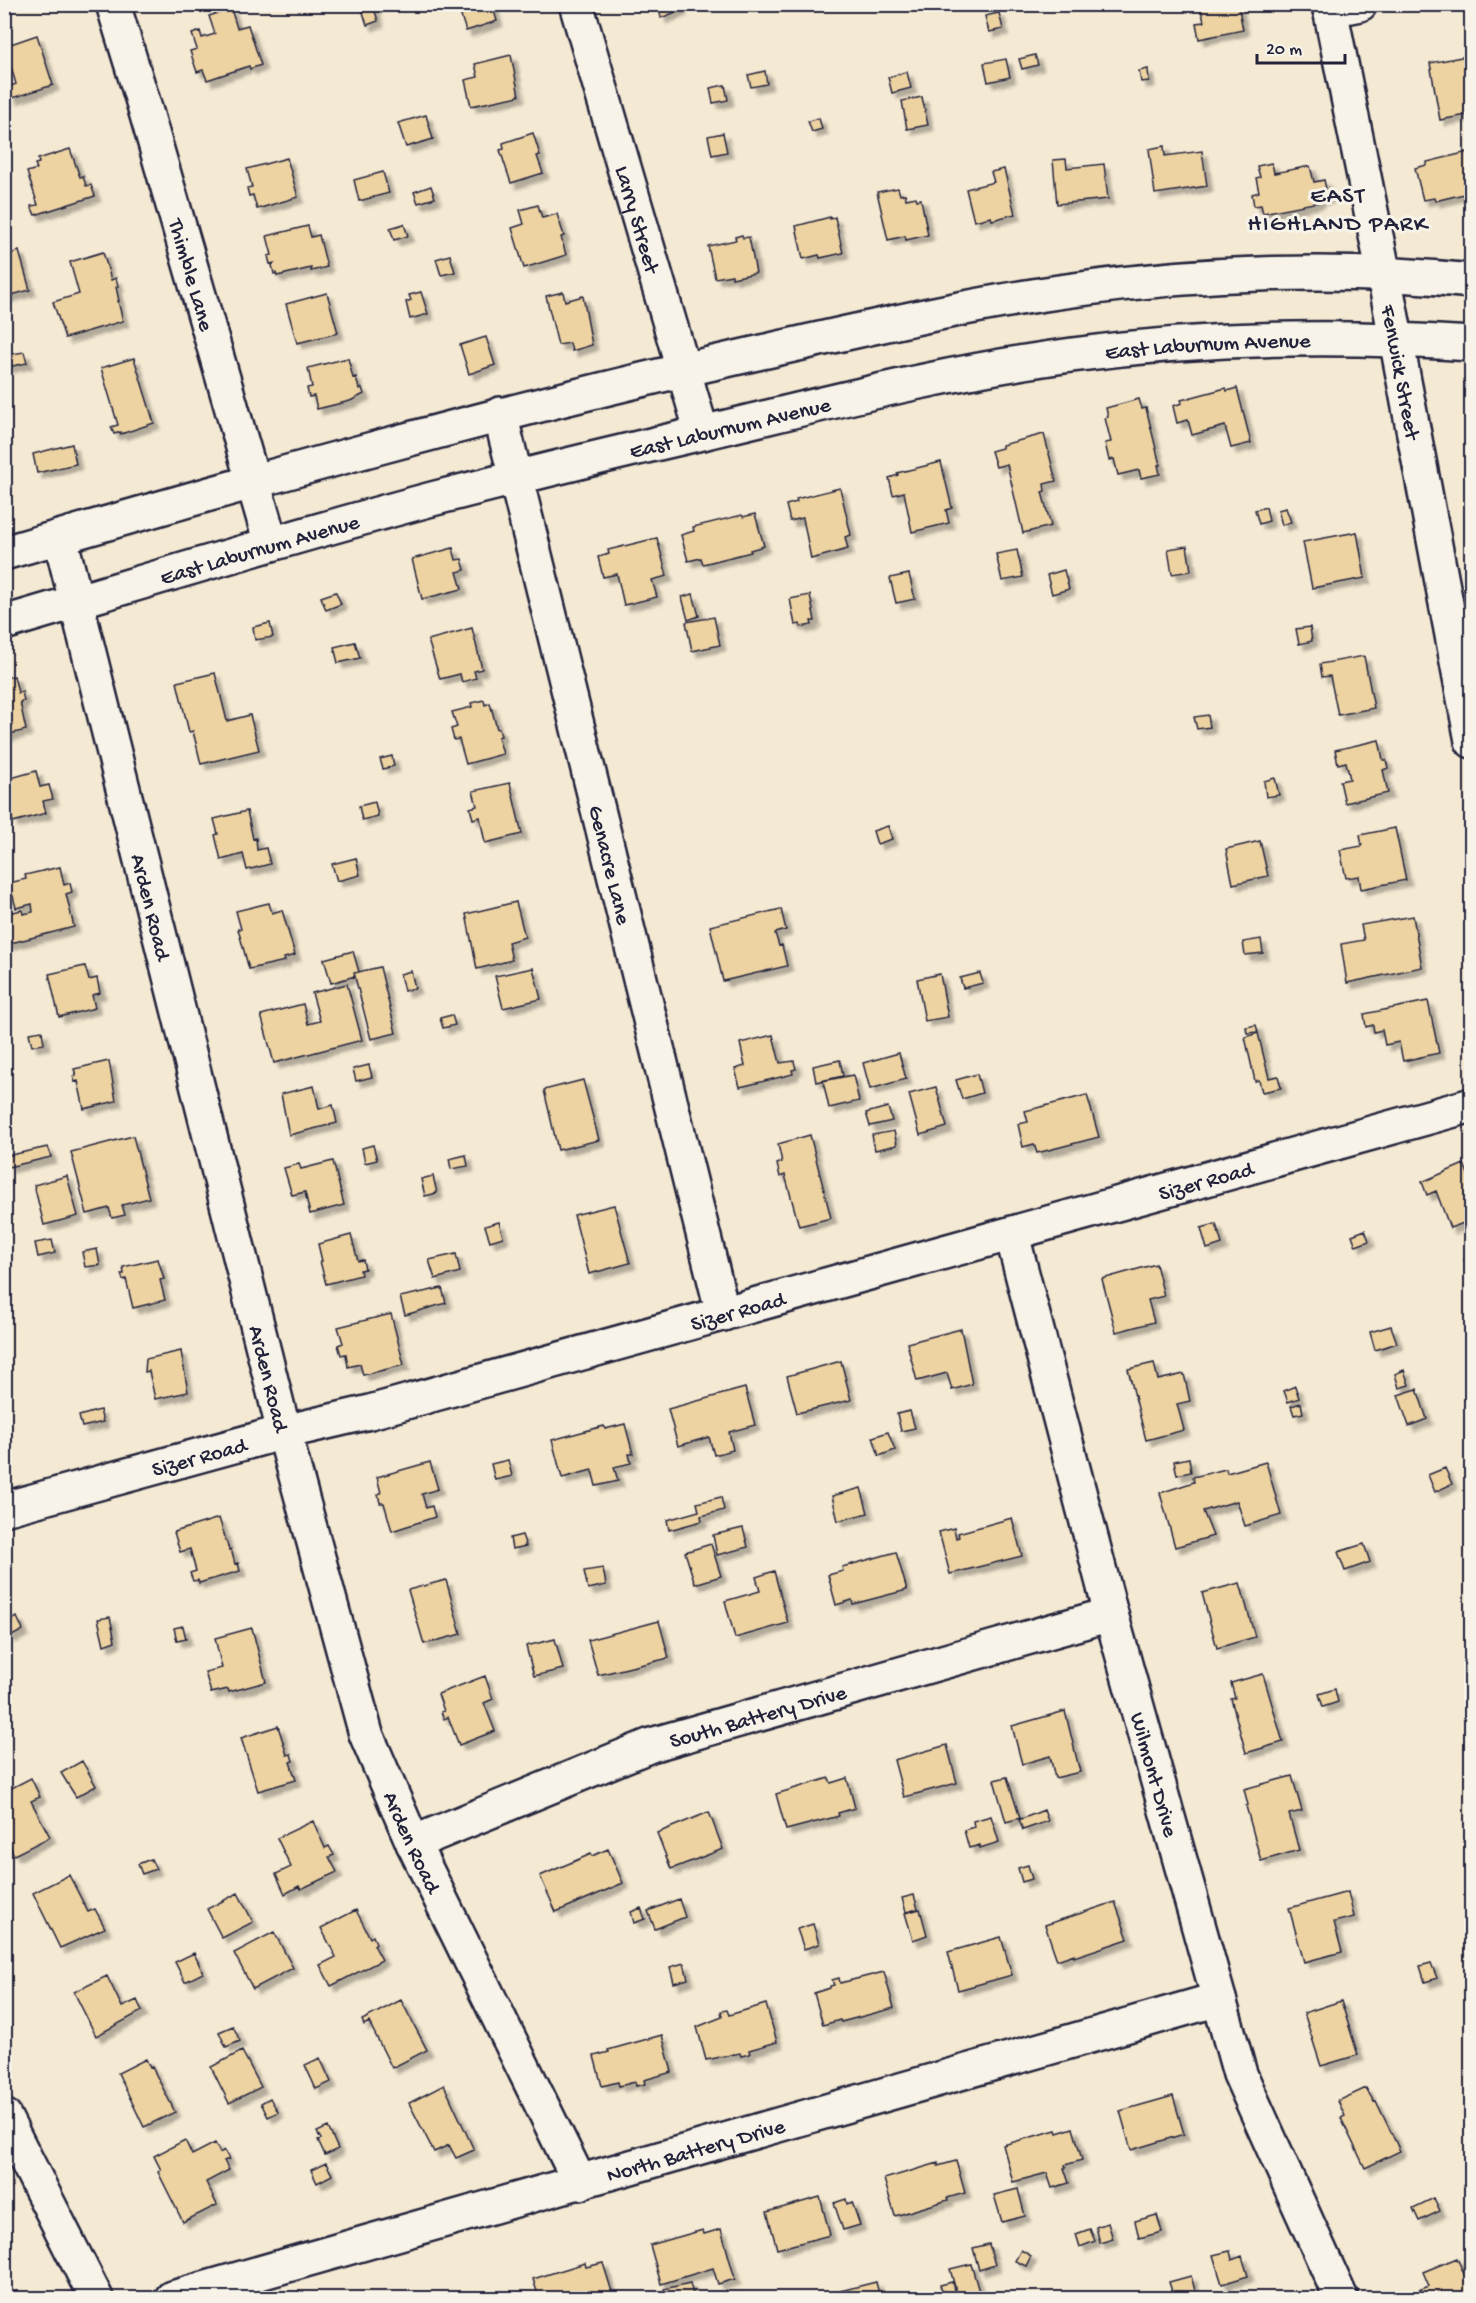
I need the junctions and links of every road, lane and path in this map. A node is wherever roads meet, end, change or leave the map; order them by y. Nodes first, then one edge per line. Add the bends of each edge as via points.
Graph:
1 (113, 4) edge
2 (576, 4) edge
3 (1340, 6) edge
4 (1384, 275) junction
5 (1472, 281) edge
6 (1396, 339) junction
7 (1472, 344) edge
8 (684, 369) junction
9 (500, 414) junction
10 (702, 433) junction
11 (516, 478) junction
12 (253, 481) junction
13 (60, 537) junction
14 (271, 544) junction
15 (4, 554) edge
16 (77, 602) junction
17 (4, 623) edge
18 (1472, 741) edge
19 (1472, 1105) edge
20 (1012, 1235) junction
21 (723, 1314) junction
22 (284, 1432) junction
23 (4, 1509) edge
24 (1111, 1614) junction
25 (413, 1843) junction
26 (1219, 1999) junction
27 (4, 2116) edge
28 (580, 2183) junction
29 (96, 2298) edge
30 (172, 2298) edge
31 (1341, 2298) edge

1 - 12 street, Thimble Lane
2 - 8 street, Larry Street
3 - 4 street, Fenwick Street
4 - 5 street
4 - 6 street, Fenwick Street
4 - 8 street via 1224,277 1073,290 916,317
6 - 7 street, East Laburnum Avenue
6 - 10 street, East Laburnum Avenue via 1242,341 1072,355 916,383
6 - 18 street, Fenwick Street
8 - 9 street
8 - 10 street, Larry Street
9 - 11 street, Genacre Lane
9 - 12 street
10 - 11 street, East Laburnum Avenue
11 - 14 street, East Laburnum Avenue
11 - 21 street, Genacre Lane
12 - 13 street
12 - 14 street, Thimble Lane
13 - 15 street
13 - 16 street, Arden Road
14 - 16 street, East Laburnum Avenue
16 - 17 street, East Laburnum Avenue
16 - 22 street, Arden Road
19 - 20 street, Sizer Road
20 - 21 street, Sizer Road
20 - 24 street, Wilmont Drive
21 - 22 street, Sizer Road via 370,1412
22 - 23 street, Sizer Road
22 - 25 street, Arden Road via 366,1734
24 - 25 street, South Battery Drive via 651,1745
24 - 26 street, Wilmont Drive
25 - 28 street, Arden Road
26 - 28 street, North Battery Drive
26 - 31 street, Wilmont Drive via 1240,2074
27 - 29 street
28 - 30 street, North Battery Drive

